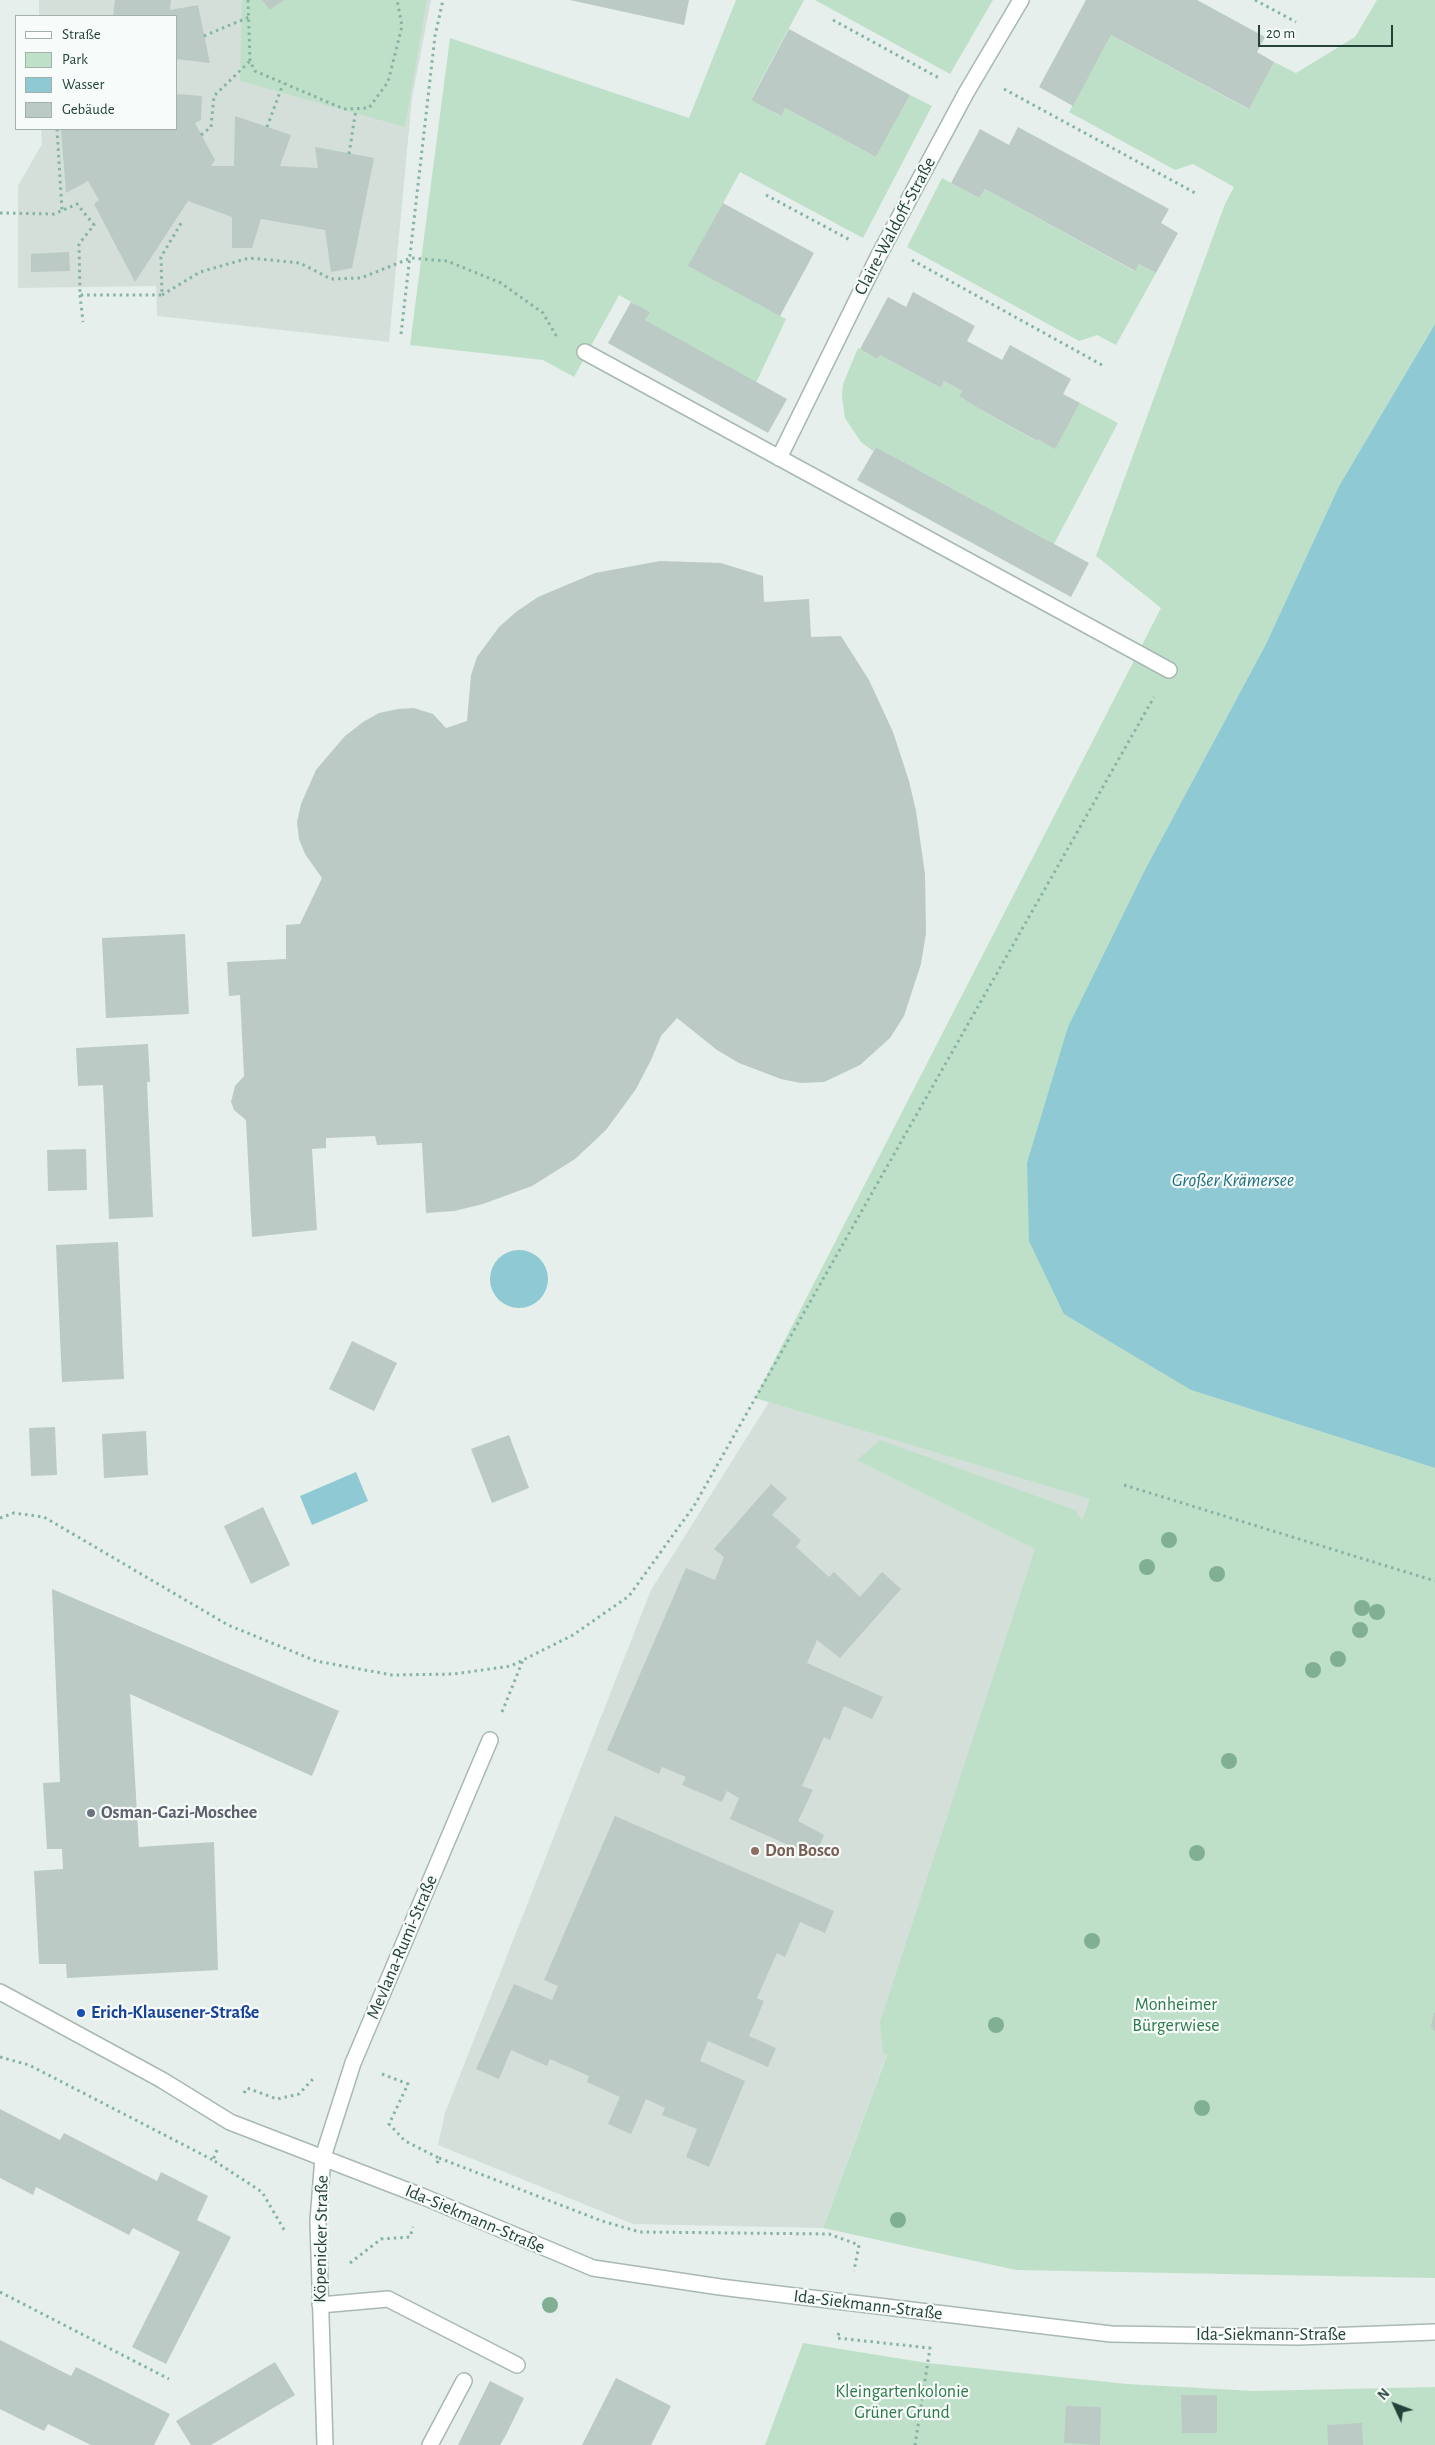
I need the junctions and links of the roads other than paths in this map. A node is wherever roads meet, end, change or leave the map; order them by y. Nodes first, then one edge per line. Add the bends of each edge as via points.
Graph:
1 (1021, 0) edge
2 (584, 352) road end
3 (779, 458) junction
4 (1169, 670) road end
5 (490, 1740) road end
6 (0, 1992) edge
7 (323, 2157) junction
8 (320, 2306) junction
9 (1435, 2332) edge
10 (517, 2365) dead end
11 (464, 2381) dead end
12 (325, 2445) edge
13 (430, 2445) edge

1 - 3 street, Claire-Waldoff-Straße via 966,93 882,250
2 - 3 street
3 - 4 street
5 - 7 street, Mevlana-Rumi-Straße via 352,2062
6 - 7 street, Köpenicker Straße via 162,2080 230,2122
7 - 8 street, Köpenicker Straße via 318,2221
7 - 9 street, Ida-Siekmann-Straße via 593,2268 1111,2334 1298,2337
8 - 10 street via 388,2299
8 - 12 street, Köpenicker Straße
11 - 13 street

